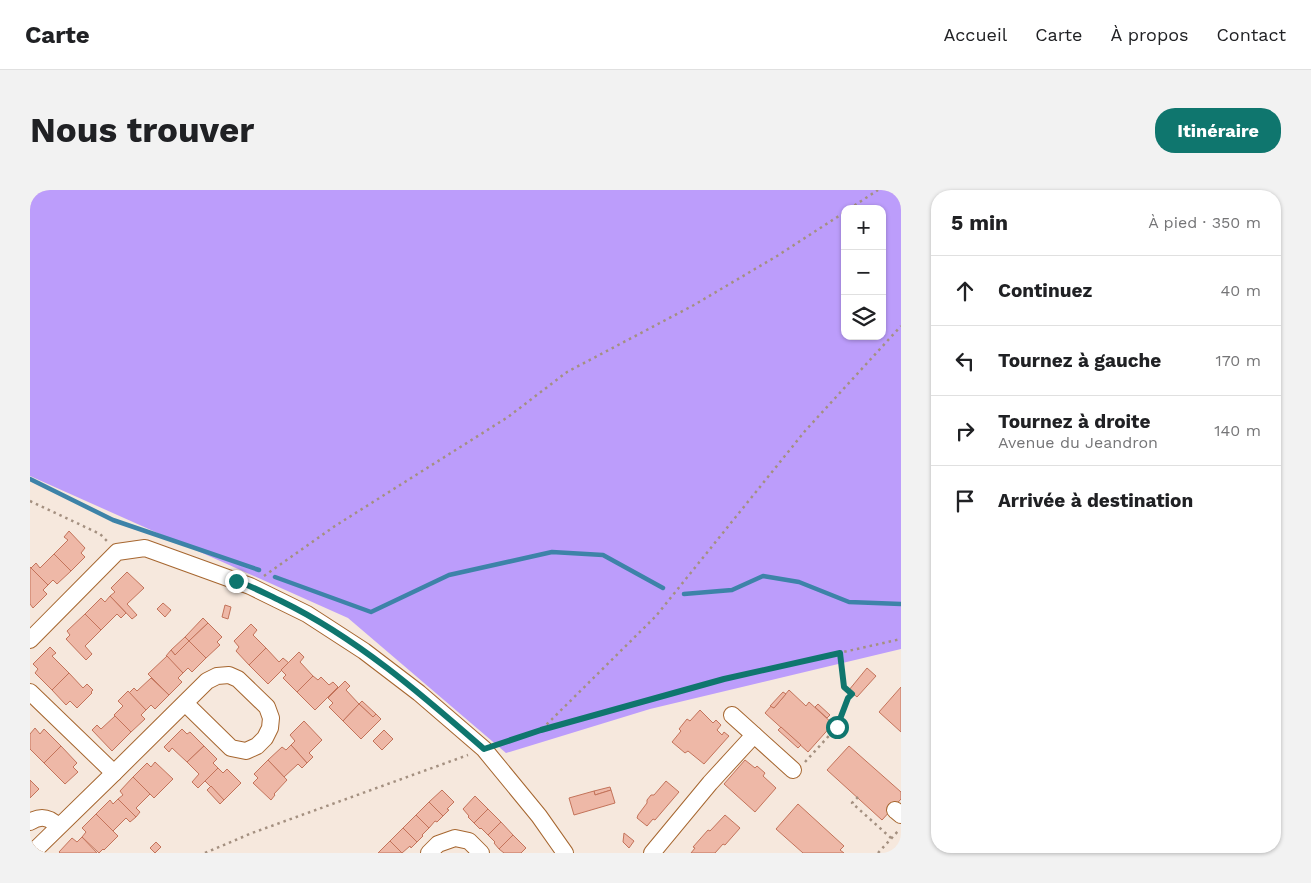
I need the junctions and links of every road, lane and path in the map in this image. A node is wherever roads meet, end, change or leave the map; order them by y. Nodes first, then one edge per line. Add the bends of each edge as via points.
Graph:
1 (878, 190) edge
2 (855, 205) edge
3 (841, 215) edge
4 (901, 326) edge
5 (30, 501) edge
6 (117, 552) junction
7 (250, 586) junction
8 (30, 640) edge
9 (901, 640) edge
10 (840, 653) junction
11 (30, 692) edge
12 (185, 703) junction
13 (732, 715) dead end
14 (541, 730) junction
15 (754, 735) junction
16 (484, 749) junction
17 (793, 770) joint
18 (114, 773) junction
19 (858, 797) dead end
20 (30, 822) edge
21 (58, 826) junction
22 (901, 827) edge
23 (891, 838) junction
24 (32, 853) edge
25 (205, 853) edge
26 (429, 853) edge
27 (481, 853) edge
28 (565, 853) edge
29 (652, 853) edge
30 (878, 853) edge

1 - 2 path
3 - 7 path via 694,305 567,372 508,417 335,526
4 - 14 path via 805,431 656,616
5 - 6 path via 100,534
6 - 7 street via 145,548
6 - 8 street
7 - 16 street via 307,614 364,651
9 - 10 path
10 - 14 path via 724,679
10 - 17 path via 844,687 852,694 837,727 800,767
11 - 18 street
12 - 12 street via 207,681 229,675 238,679 266,707 270,728 257,746 246,751 231,748
12 - 18 street
13 - 15 street
14 - 16 path
15 - 17 street
15 - 29 street
16 - 25 path
16 - 28 street
18 - 21 street
19 - 23 path via 852,803
20 - 21 street via 39,818 52,820
21 - 24 street
22 - 23 path
23 - 30 path
26 - 27 street via 438,844 455,838 469,841

